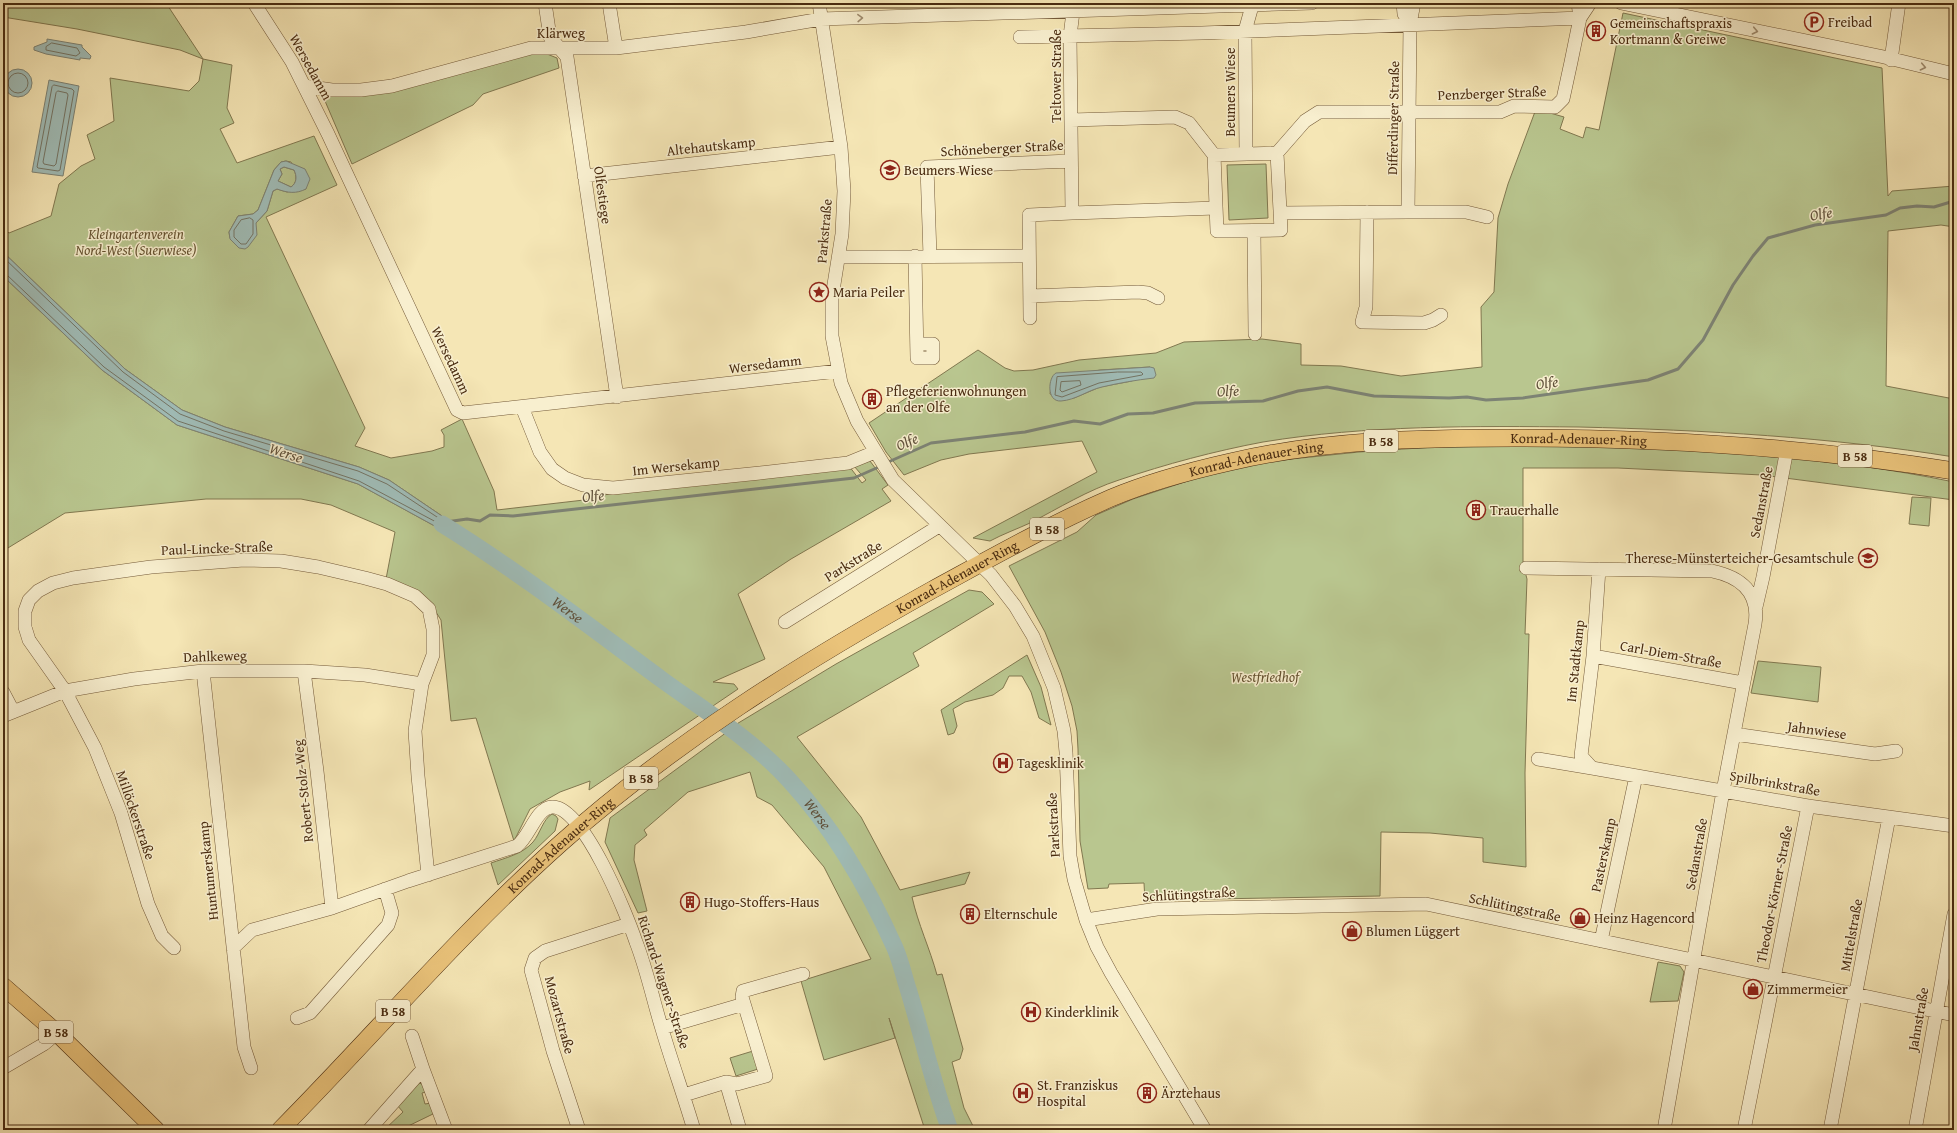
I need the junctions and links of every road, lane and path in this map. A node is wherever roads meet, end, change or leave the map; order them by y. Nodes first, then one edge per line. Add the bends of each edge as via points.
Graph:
1 (254, 3) edge
2 (545, 3) edge
3 (609, 3) edge
4 (819, 3) edge
5 (1312, 3) edge
6 (1403, 3) edge
7 (1414, 3) edge
8 (1578, 3) edge
9 (1590, 3) edge
10 (1621, 3) edge
11 (1899, 3) edge
12 (1142, 6) edge
13 (1235, 6) junction
14 (1252, 6) junction
15 (968, 9) edge
16 (1073, 12) junction
17 (1580, 18) junction
18 (821, 19) junction
19 (1410, 24) junction
20 (1245, 31) junction
21 (1070, 36) junction
22 (1020, 37) dead end
23 (557, 47) junction
24 (616, 48) junction
25 (1891, 60) junction
26 (1954, 74) edge
27 (304, 86) junction
28 (1408, 111) junction
29 (1071, 120) junction
30 (841, 147) junction
31 (1277, 153) junction
32 (1246, 154) junction
33 (1214, 155) junction
34 (1071, 161) junction
35 (584, 176) junction
36 (1216, 208) junction
37 (1367, 212) junction
38 (1408, 212) junction
39 (1072, 213) junction
40 (1280, 213) junction
41 (1487, 217) dead end
42 (1254, 231) junction
43 (915, 256) junction
44 (930, 256) junction
45 (1029, 256) junction
46 (838, 258) junction
47 (1030, 296) junction
48 (1158, 298) dead end
49 (1440, 315) dead end
50 (1030, 318) dead end
51 (1255, 334) dead end
52 (917, 344) dead end
53 (838, 371) junction
54 (617, 397) junction
55 (522, 407) junction
56 (1787, 449) junction
57 (880, 461) junction
58 (1954, 471) edge
59 (939, 526) junction
60 (981, 564) junction
61 (1526, 568) dead end
62 (1599, 570) junction
63 (1756, 607) junction
64 (785, 622) dead end
65 (1593, 656) junction
66 (203, 671) junction
67 (304, 671) junction
68 (1743, 683) junction
69 (422, 684) junction
70 (65, 691) junction
71 (3, 692) edge
72 (8, 713) edge
73 (1734, 734) junction
74 (1896, 751) dead end
75 (1538, 759) dead end
76 (1592, 768) junction
77 (1636, 776) junction
78 (1723, 791) junction
79 (1808, 806) junction
80 (1889, 817) junction
81 (1954, 826) edge
82 (580, 827) junction
83 (428, 875) junction
84 (385, 889) junction
85 (332, 908) junction
86 (1954, 914) edge
87 (1086, 920) junction
88 (230, 923) junction
89 (629, 924) junction
90 (252, 930) junction
91 (1601, 941) junction
92 (174, 948) dead end
93 (232, 948) junction
94 (1694, 960) junction
95 (802, 974) dead end
96 (1775, 977) junction
97 (3, 986) edge
98 (1857, 993) junction
99 (744, 1004) junction
100 (1936, 1011) junction
101 (1954, 1015) edge
102 (297, 1018) dead end
103 (662, 1028) junction
104 (57, 1033) junction
105 (412, 1036) dead end
106 (3, 1068) edge
107 (251, 1068) dead end
108 (423, 1069) junction
109 (726, 1082) junction
110 (684, 1095) junction
111 (156, 1130) edge
112 (280, 1130) edge
113 (369, 1130) edge
114 (446, 1130) edge
115 (579, 1130) edge
116 (694, 1130) edge
117 (740, 1130) edge
118 (1205, 1130) edge
119 (1664, 1130) edge
120 (1744, 1130) edge
121 (1830, 1130) edge
122 (1915, 1130) edge

1 - 27 street, Wersedamm via 292,62
2 - 23 street, Olfestiege via 550,37
3 - 24 street
4 - 18 street, Parkstraße
5 - 14 street, Klärweg
6 - 19 street, Differdinger Straße via 1404,14
7 - 19 street, Differdinger Straße
8 - 17 street, Penzberger Straße
9 - 17 street, Penzberger Straße
10 -> 25 street
11 - 25 street
12 - 13 street, Klärweg
12 - 16 street, Klärweg
13 - 14 street, Klärweg
13 - 20 street, Beumers Wiese
14 - 20 street, Beumers Wiese
15 - 16 street, Klärweg
18 -> 15 street, Klärweg
16 - 21 street, Teltower Straße
17 - 19 street
17 - 28 street, Penzberger Straße via 1563,99 1555,107 1514,106 1500,112
18 - 24 street, Klärweg via 746,32
18 - 30 street, Parkstraße
19 - 20 street
19 - 28 street, Differdinger Straße
20 - 21 street
20 - 32 street, Beumers Wiese
21 - 22 street
21 - 29 street, Teltower Straße
23 - 24 street, Klärweg
23 - 27 street, Klärweg via 531,48 392,86 332,90
23 - 35 street, Olfestiege via 567,57
25 -> 26 street
27 - 55 street, Wersedamm via 457,410 463,413
28 - 31 street via 1319,112 1305,121
28 - 38 street, Differdinger Straße
29 - 33 street, Beumers Wiese via 1175,117 1189,123
29 - 34 street, Teltower Straße
30 - 35 street, Altehautskamp
30 - 46 street, Parkstraße via 844,190
31 - 32 street, Beumers Wiese
31 - 40 street, Beumers Wiese
32 - 33 street, Beumers Wiese
33 - 36 street, Beumers Wiese
34 - 39 street, Teltower Straße
34 - 44 street, Schöneberger Straße via 926,167
35 - 54 street, Olfestiege
36 - 39 street
36 - 42 street, Beumers Wiese via 1217,231
37 - 38 street
37 - 40 street
37 - 49 street via 1366,307 1362,322 1424,323
38 - 41 street via 1466,212
39 - 45 street via 1029,215
40 - 42 street, Beumers Wiese via 1281,230
42 - 51 street
43 - 44 street
43 - 46 street
43 - 52 street
44 - 45 street
45 - 47 street
46 - 53 street, Parkstraße via 832,296 832,336
47 - 48 street via 1138,292
47 - 50 street
53 - 54 street, Wersedamm
53 - 57 street, Parkstraße via 854,416
54 - 55 street, Wersedamm
55 - 57 street, Im Wersekamp via 540,452 552,470 583,484 613,488
56 - 58 main road, Konrad-Adenauer-Ring / B 58
56 - 60 main road, Konrad-Adenauer-Ring / B 58 via 1655,441 1505,438 1382,441 1299,449 1193,471 1114,496
56 - 63 street, Sedanstraße via 1764,578
57 - 59 street, Parkstraße via 898,485
59 - 60 street, Parkstraße
59 - 64 street, Parkstraße
60 - 82 main road, Konrad-Adenauer-Ring / B 58 via 860,630 735,708 651,769
60 - 87 street, Parkstraße via 1010,600 1033,636 1056,694 1066,752 1070,856 1076,890
61 - 62 street
62 - 63 street via 1690,569 1719,572 1741,582 1750,593
62 - 65 street, Im Stadtkamp
63 - 68 street, Sedanstraße
65 - 68 street, Carl-Diem-Straße
65 - 76 street, Im Stadtkamp via 1581,756
66 - 67 street, Dahlkeweg
66 - 70 street, Dahlkeweg
66 - 88 street, Huntumerskamp
67 - 69 street, Dahlkeweg via 365,675
67 - 85 street, Robert-Stolz-Weg via 318,771
68 - 73 street, Sedanstraße
69 - 70 street, Paul-Lincke-Straße via 433,655 433,628 429,609 415,596 373,580 318,567 281,561 244,560 151,567 73,578 53,583 38,591 27,605 25,627 29,640
69 - 83 street via 415,731
70 - 72 street, Dahlkeweg
70 - 92 street, Millöckerstraße via 95,748 121,813 148,904 162,936
71 - 72 street, Dahlkeweg
73 - 74 street, Jahnwiese via 1875,754
73 - 78 street, Sedanstraße
75 - 76 street, Spilbrinkstraße
76 - 77 street, Spilbrinkstraße
77 - 78 street, Spilbrinkstraße
77 - 91 street, Pasterskamp
78 - 79 street, Spilbrinkstraße
78 - 94 street, Sedanstraße
79 - 80 street, Spilbrinkstraße
79 - 96 street, Theodor-Körner-Straße
80 - 81 street, Spilbrinkstraße
80 - 98 street, Mittelstraße
82 - 83 street via 568,812 559,808 549,808 541,813 518,846
82 - 89 street, Richard-Wagner-Straße via 598,855
82 - 112 main road, Konrad-Adenauer-Ring / B 58 via 508,892
83 - 84 street
84 - 85 street
84 - 102 street via 392,912 388,925 310,1013
85 - 90 street
86 - 100 street, Jahnstraße
87 - 91 street, Schlütingstraße via 1157,909 1426,904
87 - 118 street, Parkstraße via 1111,973
88 - 90 street
88 - 93 street, Huntumerskamp
89 - 103 street, Richard-Wagner-Straße
89 - 115 street, Mozartstraße via 545,951 535,958 532,970
90 - 93 street
91 - 94 street, Schlütingstraße
93 - 107 street, Huntumerskamp via 244,1047
94 - 96 street, Schlütingstraße
94 - 119 street, Sedanstraße
95 - 99 street via 745,990 742,995
96 - 98 street, Schlütingstraße
96 - 120 street, Theodor-Körner-Straße
97 - 104 main road, B 58
98 - 100 street, Schlütingstraße
98 - 121 street, Mittelstraße
99 - 103 street
99 - 109 street via 766,1076 737,1084
100 - 101 street, Schlütingstraße
100 - 122 street, Jahnstraße
103 - 110 street, Richard-Wagner-Straße
104 - 106 street via 44,1044
104 - 111 main road, B 58
105 - 108 street
108 - 113 street
108 - 114 street
109 - 110 street
109 - 117 street
110 - 116 street, Richard-Wagner-Straße

